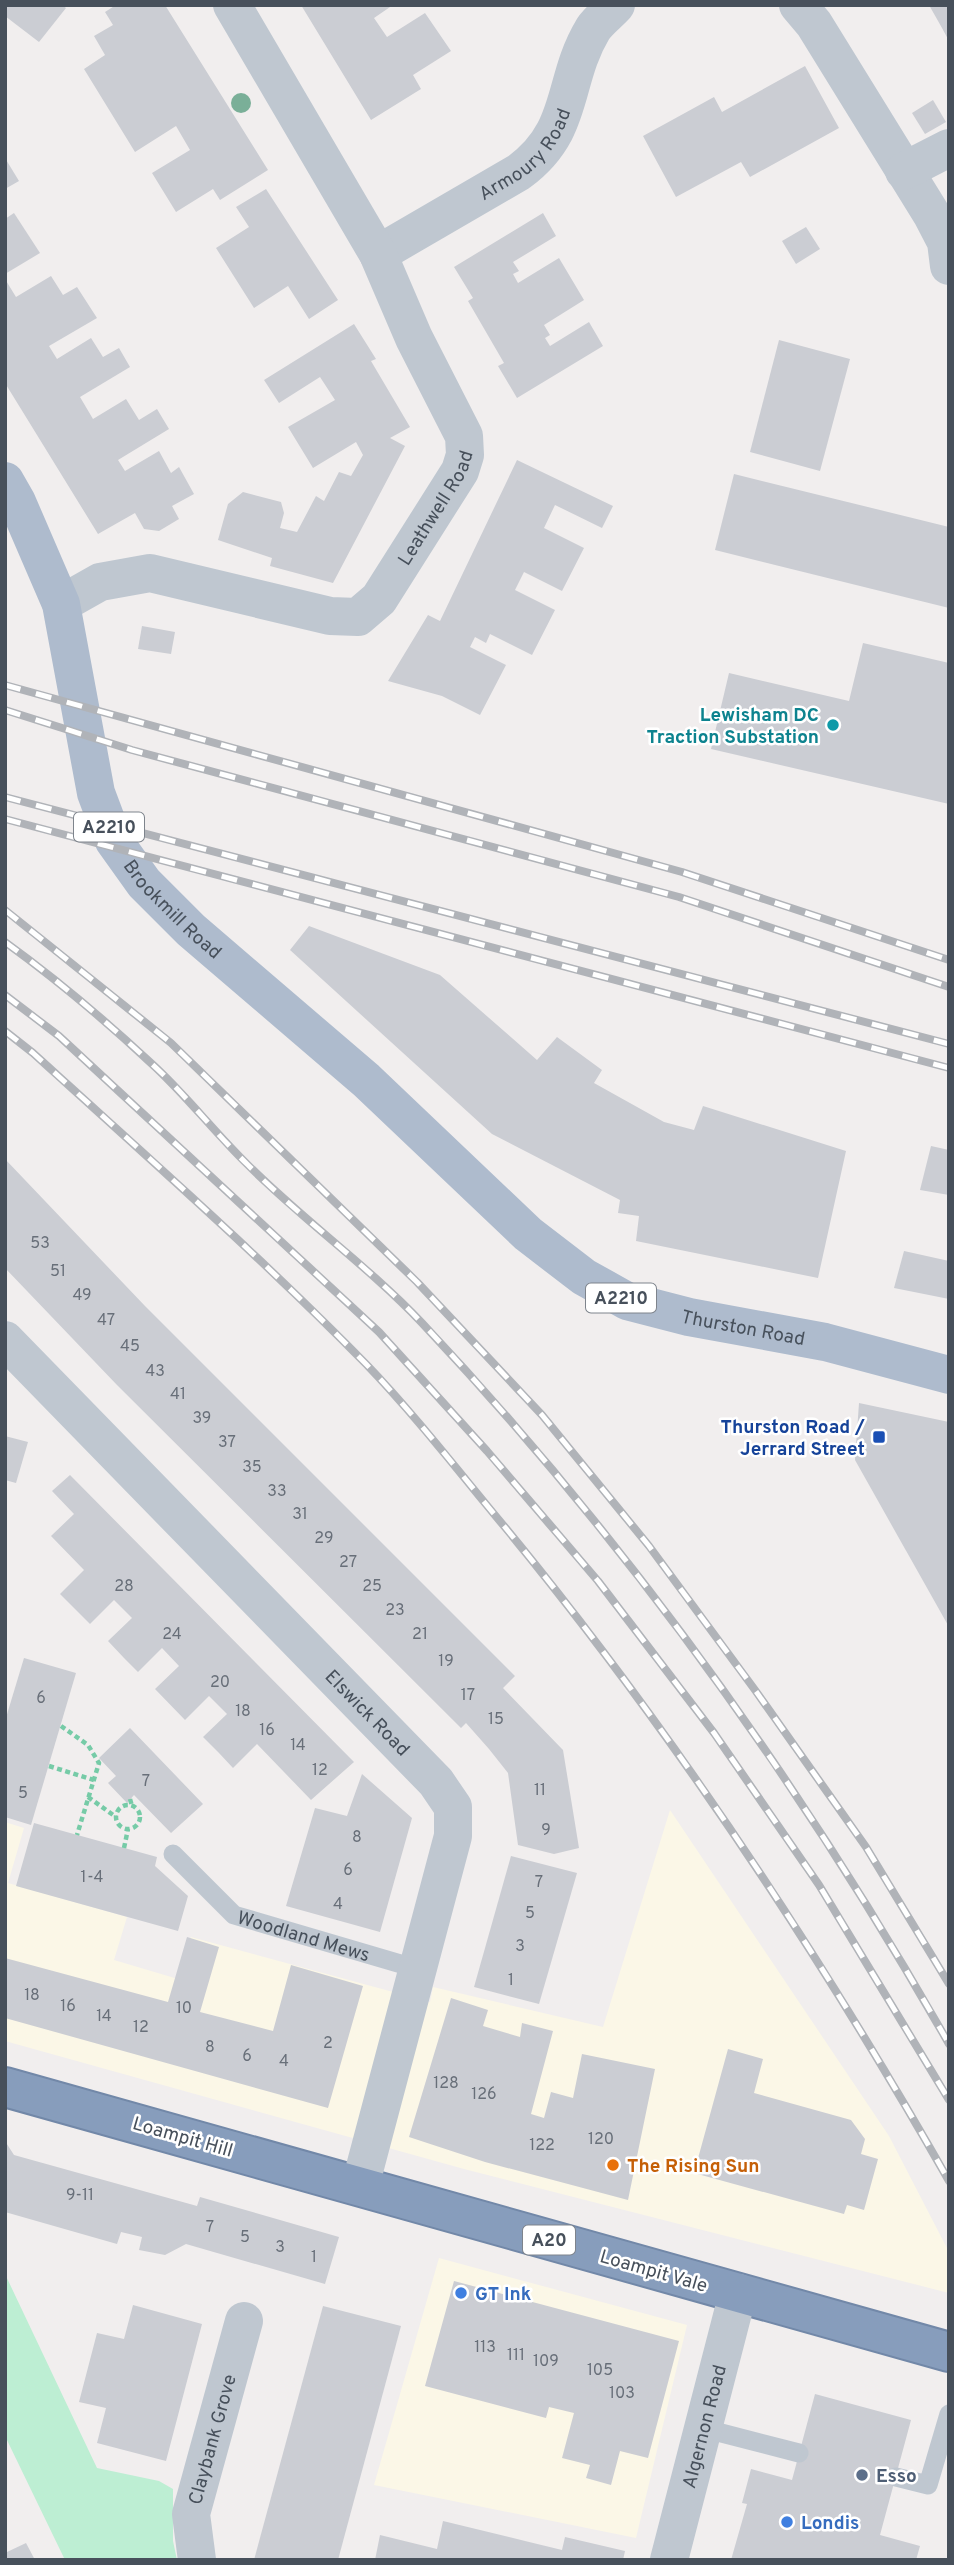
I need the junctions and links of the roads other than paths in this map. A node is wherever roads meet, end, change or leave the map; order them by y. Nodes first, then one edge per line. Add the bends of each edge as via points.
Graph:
1 (232, 5) edge
2 (616, 5) edge
3 (798, 5) edge
4 (949, 148) edge
5 (904, 171) junction
6 (378, 254) junction
7 (949, 266) edge
8 (5, 481) edge
9 (61, 604) junction
10 (366, 1080) joint
11 (5, 1340) edge
12 (949, 1374) edge
13 (173, 1854) dead end
14 (418, 1969) junction
15 (5, 2087) edge
16 (360, 2186) junction
17 (738, 2293) junction
18 (244, 2321) dead end
19 (949, 2352) edge
20 (949, 2414) edge
21 (702, 2428) junction
22 (799, 2453) dead end
23 (896, 2477) dead end
24 (197, 2560) edge
25 (669, 2560) edge

1 - 6 street, Leathwell Road
2 - 6 street, Armoury Road via 594,27 556,135 539,158
3 - 5 street
4 - 5 street
5 - 7 street via 946,242
6 - 9 street, Leathwell Road via 464,436 465,455 460,471 379,599 358,617 330,616 150,573 100,582
8 - 9 main road, Brookmill Road / A2210
9 - 10 main road, Brookmill Road / A2210 via 96,793 114,841 144,883 191,930
10 - 12 main road, Thurston Road / A2210 via 528,1234 584,1277 627,1301 825,1342
11 - 14 street, Elswick Road via 436,1782 453,1807 453,1836
13 - 14 lane, Woodland Mews via 234,1915
14 - 16 street, Elswick Road
15 - 16 highway, Loampit Hill / A20
16 - 17 highway, Loampit Vale / A20
17 - 19 highway, Loampit Vale / A20
17 - 21 street, Algernon Road
18 - 24 street, Claybank Grove via 191,2514
20 - 23 lane via 928,2485
21 - 22 lane
21 - 25 street, Algernon Road

